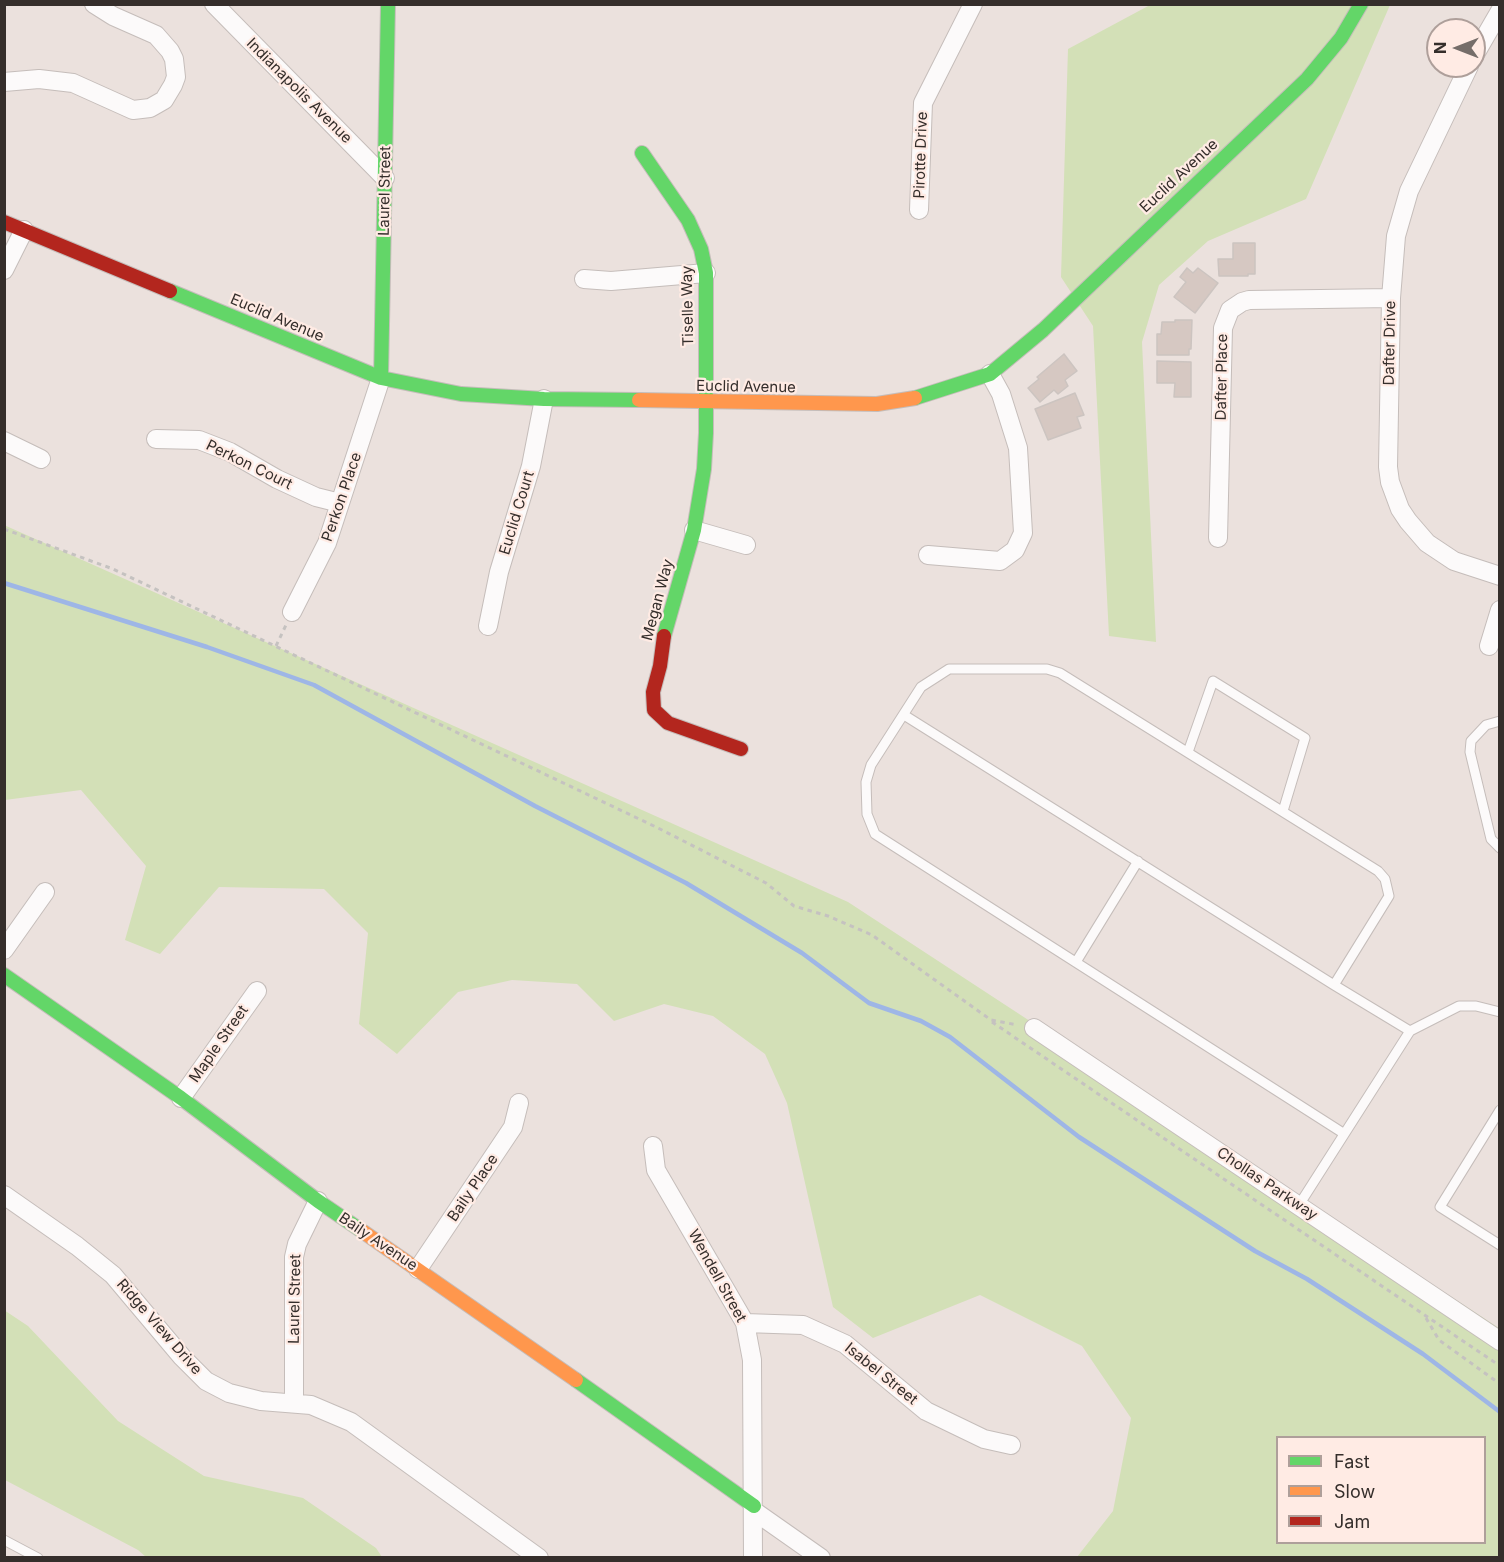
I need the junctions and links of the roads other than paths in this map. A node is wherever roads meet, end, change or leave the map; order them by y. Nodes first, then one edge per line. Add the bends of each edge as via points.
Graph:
1 (94, 4) edge
2 (213, 4) edge
3 (388, 4) edge
4 (973, 4) edge
5 (1361, 4) edge
6 (1500, 11) edge
7 (1491, 38) edge
8 (1463, 78) edge
9 (4, 82) edge
10 (642, 153) dead end
11 (385, 178) junction
12 (919, 210) dead end
13 (4, 222) edge
14 (24, 231) junction
15 (4, 270) edge
16 (706, 273) junction
17 (584, 279) dead end
18 (1391, 298) junction
19 (990, 375) junction
20 (381, 378) junction
21 (544, 399) junction
22 (705, 403) junction
23 (156, 439) dead end
24 (4, 441) edge
25 (41, 459) dead end
26 (340, 503) junction
27 (694, 530) junction
28 (1218, 538) dead end
29 (746, 545) dead end
30 (928, 555) dead end
31 (1500, 576) edge
32 (1500, 610) edge
33 (292, 612) road end
34 (488, 626) dead end
35 (1489, 646) dead end
36 (904, 715) junction
37 (1500, 722) edge
38 (741, 749) dead end
39 (1188, 752) junction
40 (1283, 811) junction
41 (1500, 848) edge
42 (1138, 861) junction
43 (45, 892) dead end
44 (4, 950) edge
45 (1076, 962) junction
46 (4, 975) edge
47 (1334, 985) junction
48 (257, 991) dead end
49 (1500, 1012) edge
50 (1034, 1028) road end
51 (1410, 1031) junction
52 (181, 1098) junction
53 (519, 1103) dead end
54 (1500, 1110) edge
55 (1343, 1133) junction
56 (653, 1146) dead end
57 (4, 1195) edge
58 (318, 1201) junction
59 (1299, 1205) junction
60 (1500, 1245) edge
61 (418, 1269) junction
62 (745, 1323) junction
63 (1500, 1341) edge
64 (294, 1402) junction
65 (1011, 1445) dead end
66 (754, 1509) junction
67 (4, 1540) edge
68 (38, 1557) edge
69 (539, 1557) edge
70 (753, 1557) edge
71 (821, 1557) edge

1 - 9 street via 156,35 170,51 176,77 164,100 150,108 133,110 73,83 39,79
2 - 11 street, Indianapolis Avenue
3 - 11 street, Laurel Street
4 - 12 street, Pirotte Drive via 923,103
5 - 19 street, Euclid Avenue via 1341,38 1307,79
6 - 7 street
8 - 18 street, Dafter Drive via 1409,191 1396,236
10 - 16 street, Tiselle Way via 688,220
11 - 20 street, Laurel Street
13 - 14 street, Euclid Avenue
14 - 15 street
14 - 20 street, Euclid Avenue
16 - 17 street via 611,281
16 - 22 street, Tiselle Way
18 - 28 street, Dafter Place via 1249,300 1230,310 1223,328
18 - 31 street, Dafter Drive via 1388,467 1394,495 1408,521 1427,543 1454,561
19 - 22 street, Euclid Avenue via 908,400 877,404
19 - 30 street via 1001,394 1018,448 1023,533 1014,550 1000,561
20 - 21 street, Euclid Avenue via 461,394
20 - 26 street, Perkon Place
21 - 22 street, Euclid Avenue
21 - 34 street, Euclid Court via 531,466 501,563
22 - 27 street, Megan Way via 704,469
23 - 26 street, Perkon Court via 199,440 316,497
24 - 25 street
26 - 33 street, Perkon Place via 327,543
27 - 29 street
27 - 38 street, Megan Way via 664,634 652,692 654,710 668,723
32 - 35 street
36 - 39 lane via 921,687 949,669 1047,669 1060,673
36 - 42 lane
36 - 45 lane via 871,765 866,782 867,814 875,834
37 - 41 lane via 1486,725 1471,741 1470,752 1491,839
39 - 40 lane
39 - 40 lane via 1213,681 1305,738
40 - 47 lane via 1385,879 1389,896
42 - 45 lane
42 - 47 lane
43 - 44 street
45 - 55 lane
46 - 52 street, Baily Avenue
47 - 51 lane
48 - 52 street, Maple Street
49 - 51 lane via 1459,1006
50 - 59 street, Chollas Parkway
51 - 55 lane
52 - 58 street, Baily Avenue
53 - 61 street, Baily Place via 513,1127
54 - 60 lane via 1440,1207
55 - 59 lane
56 - 62 street, Wendell Street via 656,1170
57 - 64 street, Ridge View Drive via 113,1275 206,1381 228,1393 261,1401
58 - 61 street, Baily Avenue
58 - 64 street, Laurel Street via 294,1257
59 - 63 street, Chollas Parkway
61 - 66 street, Baily Avenue
62 - 65 street, Isabel Street via 803,1325 845,1344 926,1411 984,1439
62 - 66 street, Wendell Street via 752,1360
64 - 69 street, Ridge View Drive via 310,1404 351,1422
66 - 70 street, Wendell Street
66 - 71 street, Baily Avenue
67 - 68 lane

